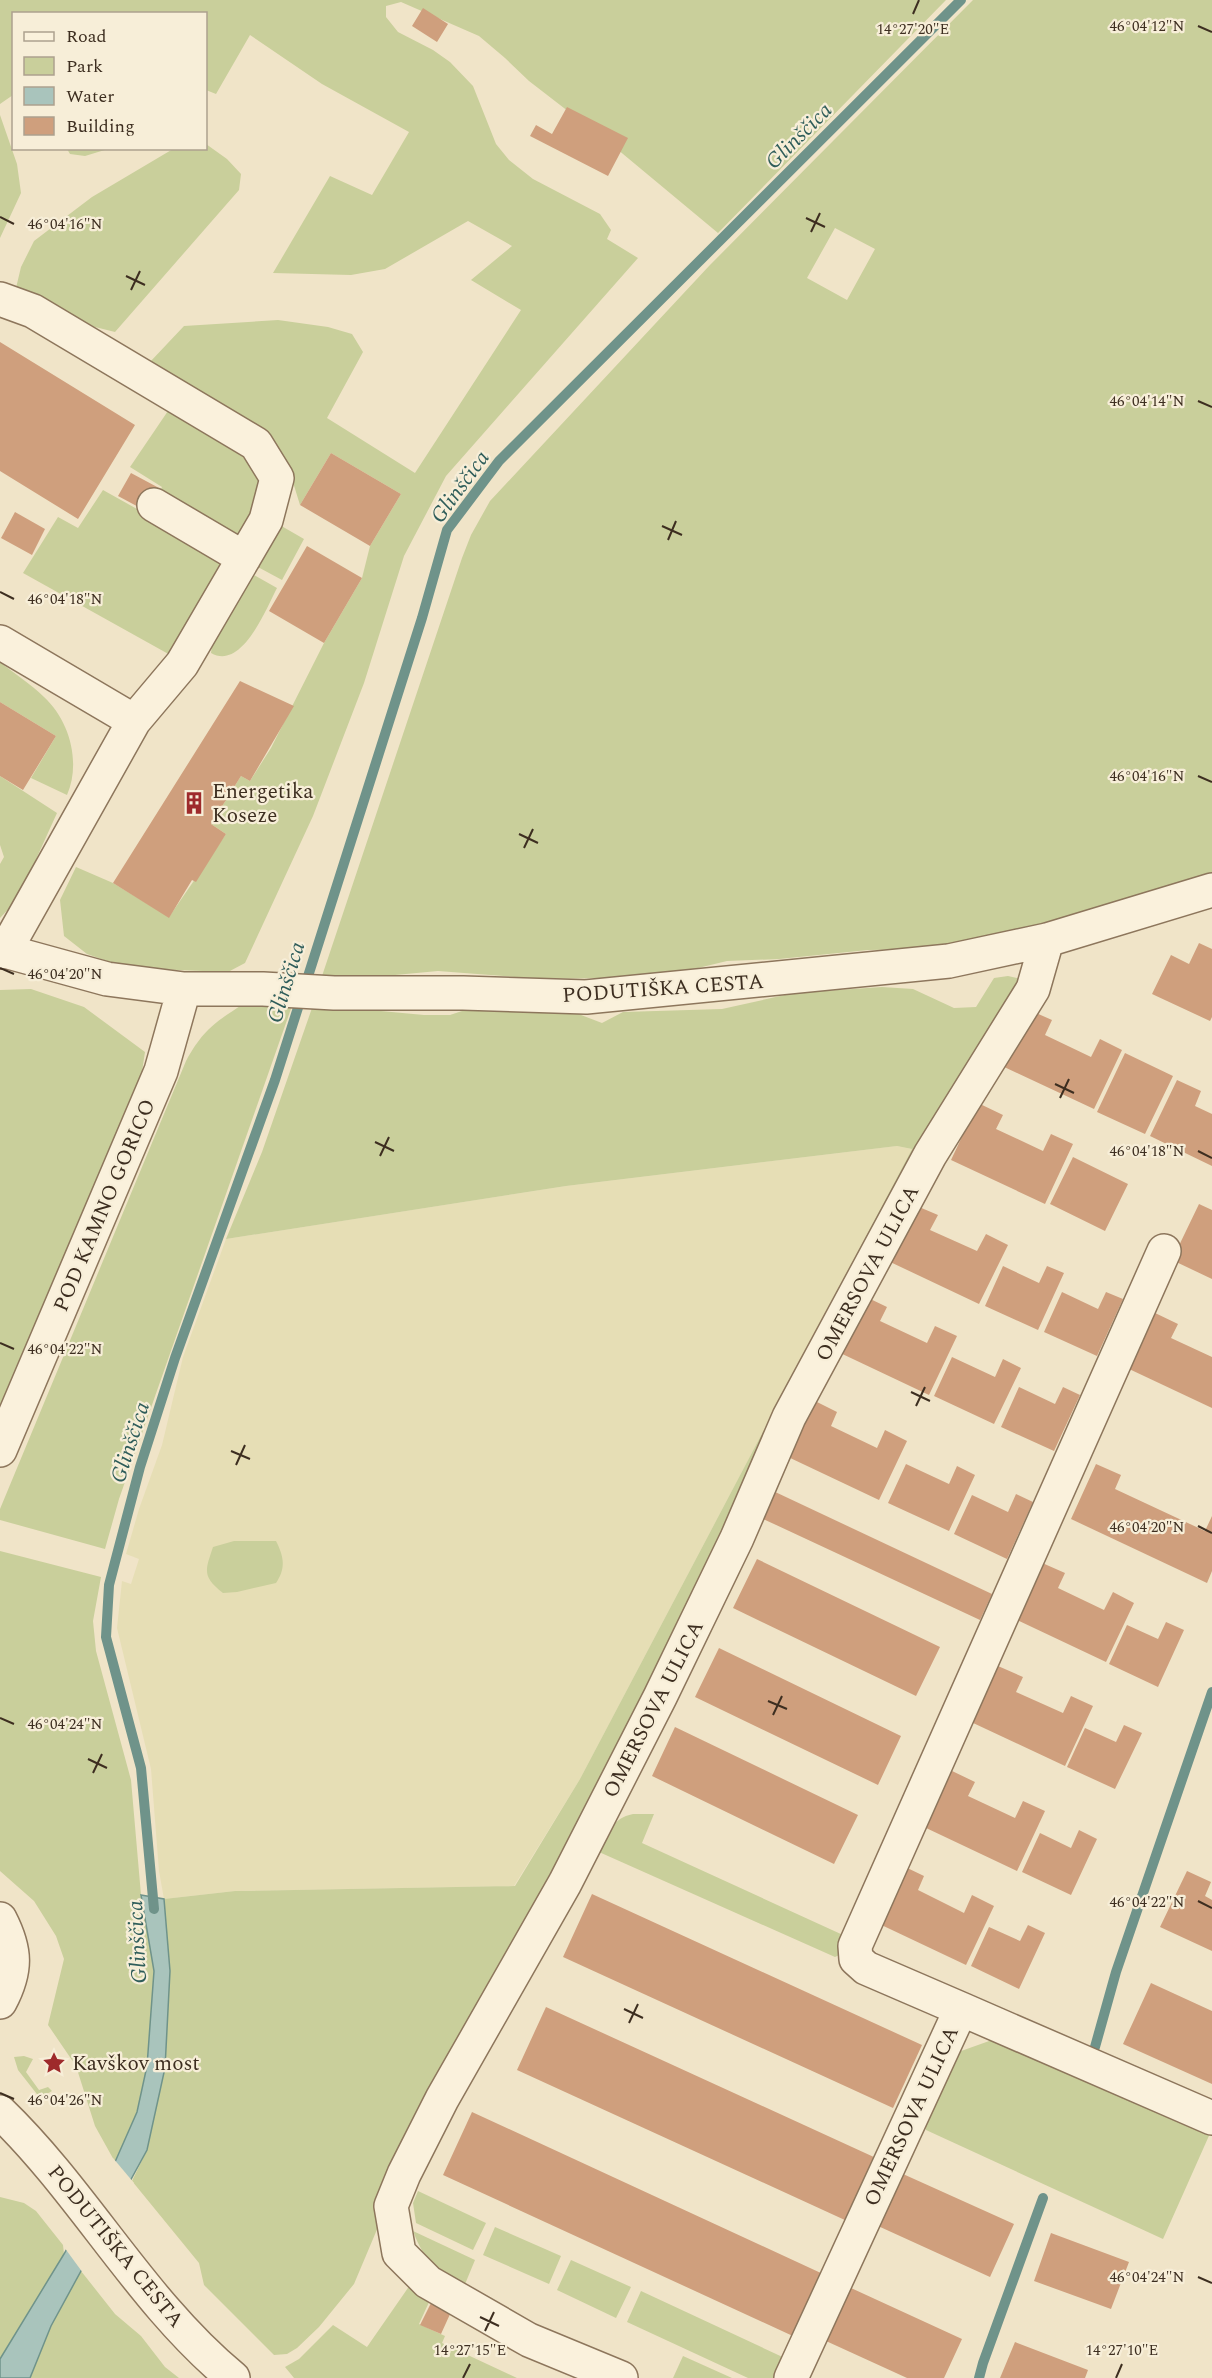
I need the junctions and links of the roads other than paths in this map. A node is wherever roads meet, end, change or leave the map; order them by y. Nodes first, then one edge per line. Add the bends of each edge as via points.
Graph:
1 (0, 299) edge
2 (154, 505) dead end
3 (244, 558) junction
4 (0, 642) edge
5 (134, 720) junction
6 (1212, 890) edge
7 (1047, 940) junction
8 (2, 951) edge
9 (184, 989) junction
10 (1164, 1251) dead end
11 (0, 1450) edge
12 (0, 1919) edge
13 (0, 2002) edge
14 (960, 2009) junction
15 (0, 2112) edge
16 (1212, 2118) edge
17 (233, 2378) edge
18 (621, 2378) edge
19 (791, 2378) edge

1 - 3 street via 33,311 256,444 278,478 266,520
2 - 3 street
3 - 5 street via 182,664
4 - 5 street
5 - 8 street
6 - 7 street, PODUTIŠKA CESTA
7 - 9 street, PODUTIŠKA CESTA via 950,961 586,997
7 - 18 street, OMERSOVA ULICA via 1033,989 930,1155 789,1417 737,1538 660,1696 565,1883 442,2099 391,2206 399,2253 428,2282 529,2340
8 - 9 street, PODUTIŠKA CESTA via 107,979
9 - 11 street, POD KAMNO GORICO via 161,1071
10 - 14 street, OMERSOVA ULICA via 855,1946 856,1959 866,1968
12 - 13 street via 11,1940 13,1963
14 - 16 street
14 - 19 street, OMERSOVA ULICA
15 - 17 street, PODUTIŠKA CESTA via 48,2162 165,2312

